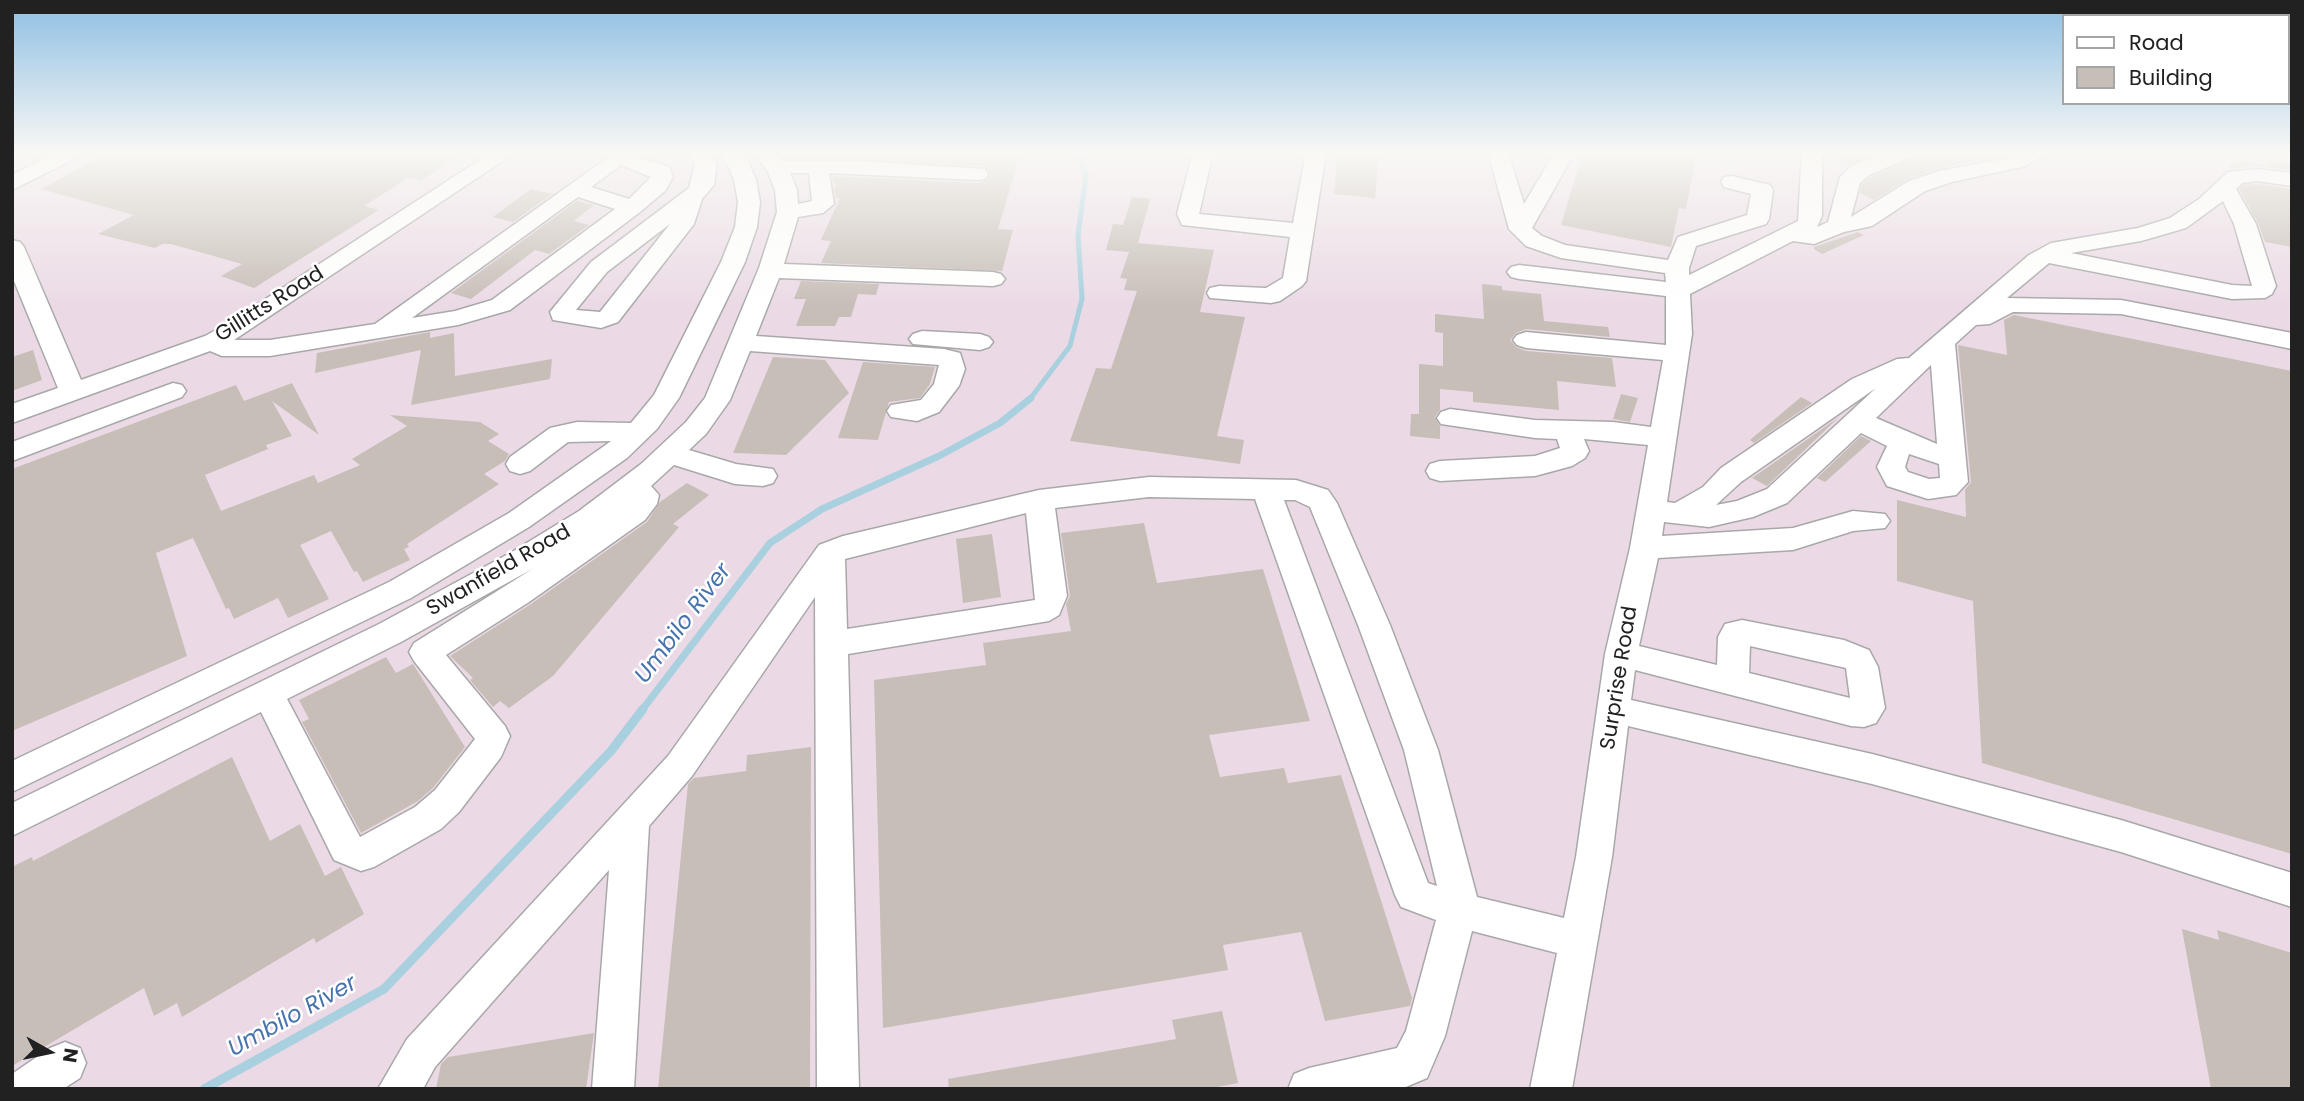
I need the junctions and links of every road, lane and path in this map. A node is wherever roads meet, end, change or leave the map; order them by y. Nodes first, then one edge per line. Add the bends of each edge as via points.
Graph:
1 (428, 203) edge
2 (556, 203) edge
3 (623, 203) edge
4 (635, 203) edge
5 (683, 203) edge
6 (690, 203) edge
7 (823, 203) edge
8 (1191, 203) edge
9 (1308, 203) edge
10 (1513, 203) edge
11 (1535, 203) edge
12 (1760, 203) edge
13 (1811, 203) edge
14 (1843, 203) edge
15 (1891, 203) edge
16 (2208, 203) edge
17 (2235, 203) edge
18 (749, 205) joint
19 (632, 206) junction
20 (787, 206) junction
21 (1839, 226) junction
22 (1520, 229) junction
23 (1303, 231) junction
24 (1792, 234) junction
25 (12, 247) edge
26 (2046, 255) junction
27 (771, 271) junction
28 (1519, 272) dead end
29 (993, 279) dead end
30 (1677, 279) junction
31 (1219, 293) dead end
32 (380, 330) junction
33 (745, 336) junction
34 (1526, 340) dead end
35 (214, 341) junction
36 (2292, 341) edge
37 (980, 342) dead end
38 (1940, 345) junction
39 (1677, 355) junction
40 (173, 391) dead end
41 (73, 393) junction
42 (900, 411) dead end
43 (12, 414) edge
44 (1450, 418) dead end
45 (1857, 420) junction
46 (1567, 429) junction
47 (638, 432) junction
48 (1663, 438) junction
49 (1903, 442) junction
50 (12, 452) edge
51 (669, 454) junction
52 (1952, 459) junction
53 (520, 464) dead end
54 (1440, 471) dead end
55 (764, 476) dead end
56 (630, 486) junction
57 (1266, 490) junction
58 (1039, 500) junction
59 (1665, 511) junction
60 (1875, 521) dead end
61 (1645, 548) junction
62 (830, 553) junction
63 (400, 628) junction
64 (831, 644) junction
65 (425, 652) junction
66 (1621, 654) junction
67 (210, 682) junction
68 (1732, 682) dead end
69 (268, 694) junction
70 (1614, 709) junction
71 (229, 713) junction
72 (12, 778) edge
73 (12, 820) edge
74 (631, 822) junction
75 (2292, 890) edge
76 (1458, 910) junction
77 (1579, 940) junction
78 (65, 1063) dead end
79 (27, 1089) edge
80 (399, 1089) edge
81 (613, 1089) edge
82 (838, 1089) edge
83 (1309, 1089) edge
84 (1551, 1089) edge

1 - 35 street, Gillitts Road
2 - 32 street
3 - 19 street
4 - 19 street
5 - 6 street via 598,267 562,315 601,321 610,317 686,219
7 - 20 street via 815,208
8 - 23 street via 1190,220
9 - 23 street
10 - 22 street
11 - 22 street
12 - 30 street via 1758,219 1686,242
13 - 24 street via 1807,225
14 - 21 street
15 - 21 street via 1864,221
16 - 26 street via 2178,223 2059,248
17 - 26 street via 2264,286 2256,293
18 - 20 street
18 - 47 street, Swanfield Road via 733,262 704,323 666,398
19 - 32 street via 501,305 458,318
20 - 27 street, Swanfield Road
21 - 24 street via 1814,237
22 - 30 street via 1545,247
23 - 31 street via 1297,275 1289,286 1271,296
24 - 30 street
25 - 41 street
26 - 38 street
27 - 29 street
27 - 33 street, Swanfield Road
28 - 30 street via 1643,285
30 - 39 street, Surprise Road
32 - 35 street via 270,348 222,348
33 - 37 street
33 - 42 street via 951,359 946,386 930,405 917,412
33 - 51 street, Swanfield Road via 718,400
34 - 39 street
35 - 41 street, Gillitts Road
36 - 38 street via 2095,305 2009,305
38 - 45 street
38 - 52 street
38 - 59 street via 1861,385 1731,475 1713,494
39 - 48 street, Surprise Road
40 - 50 street
41 - 43 street, Gillitts Road
44 - 46 street
45 - 49 street
45 - 59 street via 1777,496 1709,517
46 - 48 street
46 - 54 street via 1575,448 1562,459 1535,466
47 - 53 street via 577,430 560,434
47 - 67 street, Swanfield Road via 575,482 465,553 400,590
48 - 59 street, Surprise Road
49 - 52 street
49 - 52 street via 1891,467 1897,479 1911,484 1946,488 1954,482
51 - 55 street via 735,474
51 - 56 street, Swanfield Road
56 - 63 street, Swanfield Road via 523,560
56 - 65 street via 645,495 635,513
57 - 58 street via 1149,487
57 - 76 street via 1414,895
57 - 76 street via 1306,491 1323,503 1421,750 1460,902
58 - 62 street
58 - 64 street via 1052,596 1048,607 1038,613
59 - 61 street, Surprise Road
60 - 61 street via 1853,521 1793,539
61 - 66 street, Surprise Road
62 - 64 street
62 - 74 street via 680,766
63 - 65 street
63 - 69 street, Swanfield Road
64 - 82 street
65 - 69 street via 490,730 491,743 447,801 428,818 361,855 347,849
66 - 68 street
66 - 70 street, Surprise Road
67 - 71 street
67 - 72 street, Swanfield Road
69 - 71 street, Swanfield Road
70 - 75 street via 1885,772 2121,836
70 - 77 street, Surprise Road
71 - 73 street, Swanfield Road
74 - 80 street via 421,1053
74 - 81 street
76 - 77 street
76 - 83 street via 1425,1036 1412,1063 1389,1073
77 - 84 street, Surprise Road
78 - 79 street

